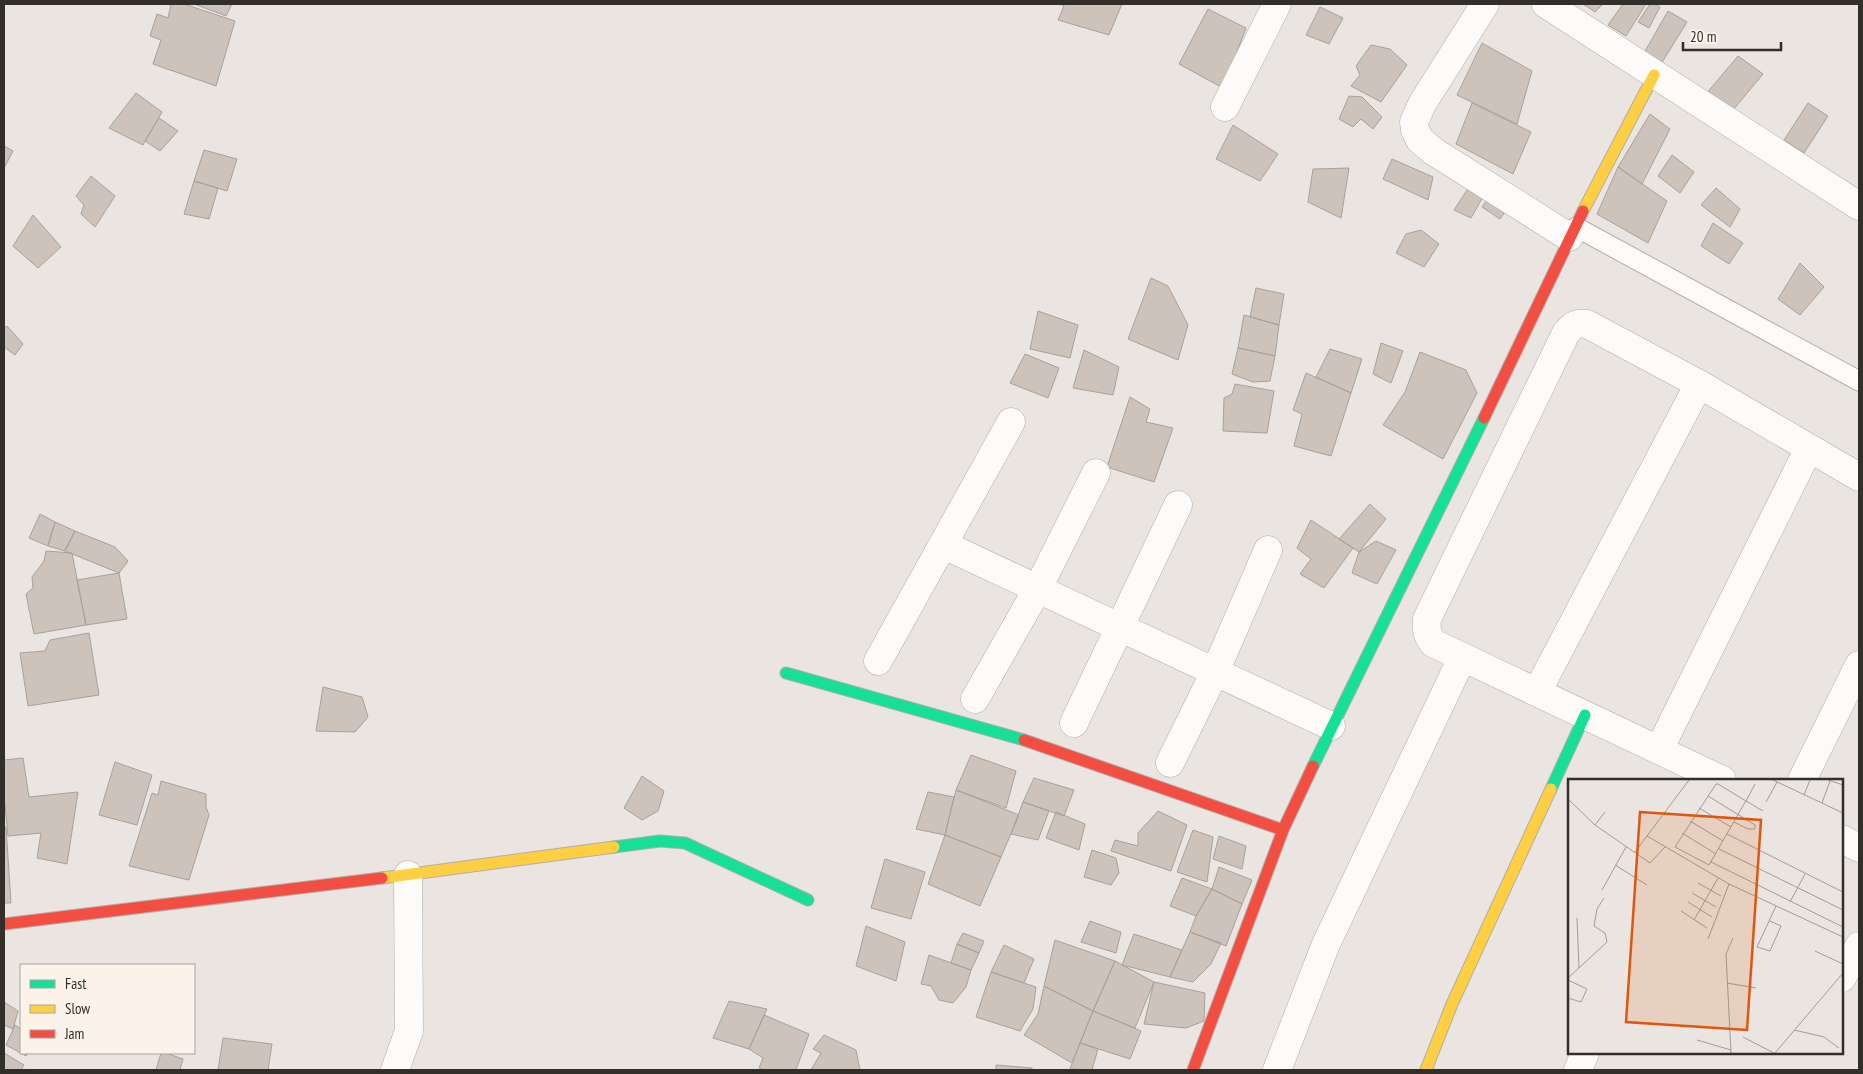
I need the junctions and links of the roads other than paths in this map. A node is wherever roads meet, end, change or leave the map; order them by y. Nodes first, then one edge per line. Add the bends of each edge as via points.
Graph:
1 (1277, 4) edge
2 (1485, 4) edge
3 (1546, 4) edge
4 (1654, 74) junction
5 (1225, 107) dead end
6 (1859, 206) edge
7 (1572, 232) junction
8 (1859, 380) edge
9 (1699, 384) junction
10 (1011, 422) dead end
11 (1809, 448) junction
12 (1096, 473) dead end
13 (1859, 477) edge
14 (1178, 505) dead end
15 (944, 545) junction
16 (1268, 550) dead end
17 (1038, 590) junction
18 (1119, 628) junction
19 (1462, 658) junction
20 (878, 661) dead end
21 (1859, 665) edge
22 (1215, 672) junction
23 (786, 673) dead end
24 (1537, 692) junction
25 (975, 699) dead end
26 (1585, 714) junction
27 (1074, 723) dead end
28 (1331, 726) junction
29 (1659, 750) junction
30 (1170, 763) dead end
31 (1719, 779) edge
32 (1802, 779) edge
33 (1283, 830) junction
34 (1843, 840) edge
35 (1859, 848) edge
36 (408, 875) junction
37 (808, 900) dead end
38 (4, 924) edge
39 (1859, 946) edge
40 (1843, 976) edge
41 (1585, 1054) edge
42 (396, 1070) edge
43 (1193, 1070) edge
44 (1277, 1070) edge
45 (1426, 1070) edge
46 (1578, 1070) edge

1 - 5 street
2 - 7 street via 1422,104 1414,122 1415,130 1420,140 1433,151
3 - 4 street
4 - 6 street
4 - 7 street
7 - 8 lane
7 - 28 street via 1468,451
9 - 11 street
9 - 19 street via 1587,324 1573,325 1566,333 1427,619 1428,636 1433,642
9 - 24 street
10 - 15 street
11 - 13 street
11 - 29 street
12 - 17 street
14 - 18 street
15 - 17 street
15 - 20 street
16 - 22 street
17 - 18 street
17 - 25 street
18 - 22 street
18 - 27 street
19 - 24 street
19 - 44 street via 1326,944
21 - 32 street
22 - 28 street
22 - 30 street
23 - 33 street via 1043,745
24 - 26 street
26 - 29 street
26 - 45 street via 1452,1004
28 - 33 street
29 - 31 street
33 - 43 street
34 - 35 street
36 - 37 street via 660,841 685,843
36 - 38 street
36 - 42 street via 409,1031
39 - 40 street
41 - 46 street

